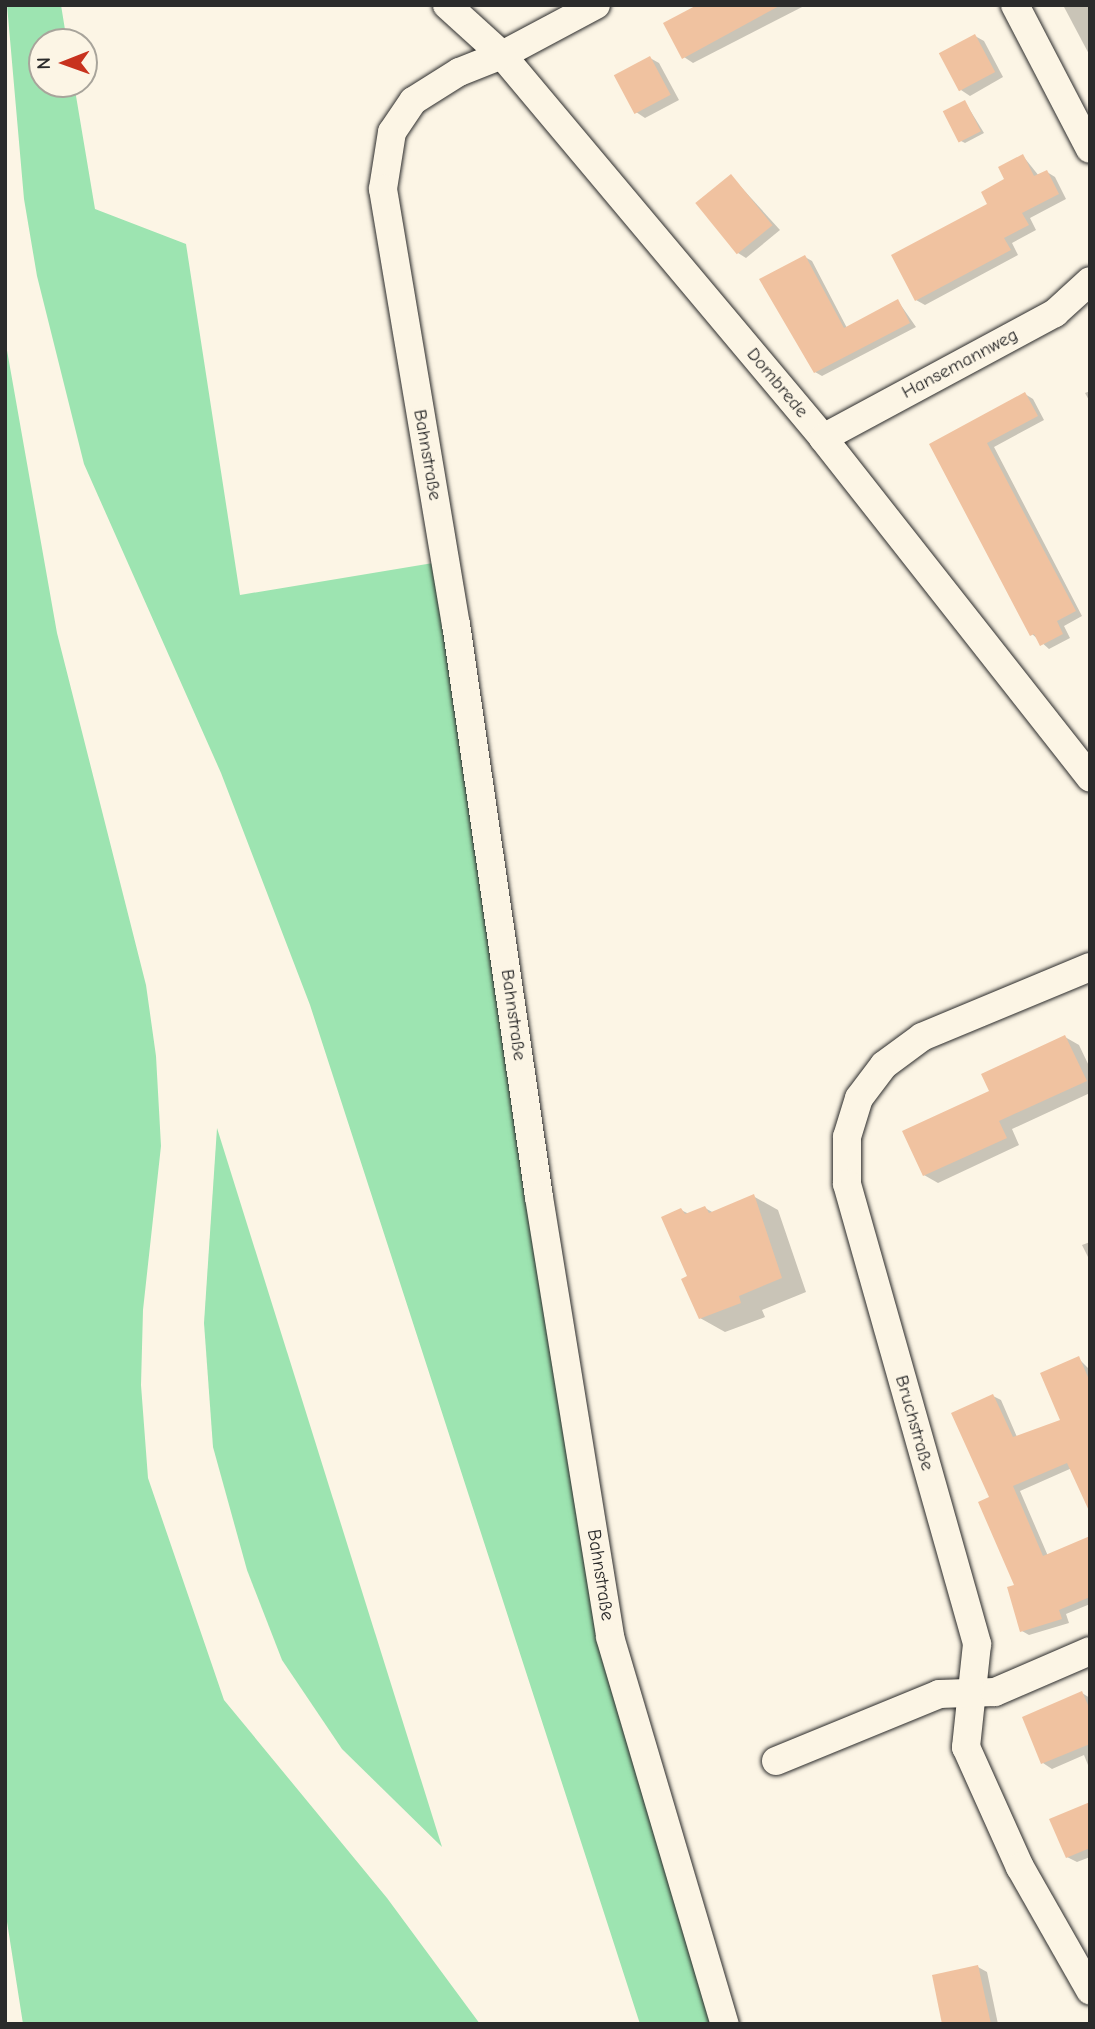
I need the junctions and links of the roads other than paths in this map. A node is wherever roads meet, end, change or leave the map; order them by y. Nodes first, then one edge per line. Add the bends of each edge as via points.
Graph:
1 (447, 5) edge
2 (596, 5) edge
3 (1015, 5) edge
4 (502, 55) junction
5 (1090, 149) edge
6 (1090, 281) edge
7 (823, 438) junction
8 (1090, 777) edge
9 (1090, 967) edge
10 (1090, 1651) edge
11 (973, 1693) junction
12 (776, 1761) dead end
13 (1090, 1990) edge
14 (725, 2024) edge

1 - 4 street, Dombrede
2 - 4 street, Bahnstraße
3 - 5 street
4 - 7 street, Dombrede
4 - 14 street, Bahnstraße via 459,72 413,101 391,132 383,189 456,624 539,1197 610,1637
6 - 7 street, Hansemannweg via 1055,313
7 - 8 street, Dombrede
9 - 11 street, Bruchstraße via 922,1037 884,1065 859,1098 846,1136 847,1184 977,1644
10 - 11 street via 995,1692
11 - 12 street via 939,1694
11 - 13 street, Bruchstraße via 966,1747 1020,1867

